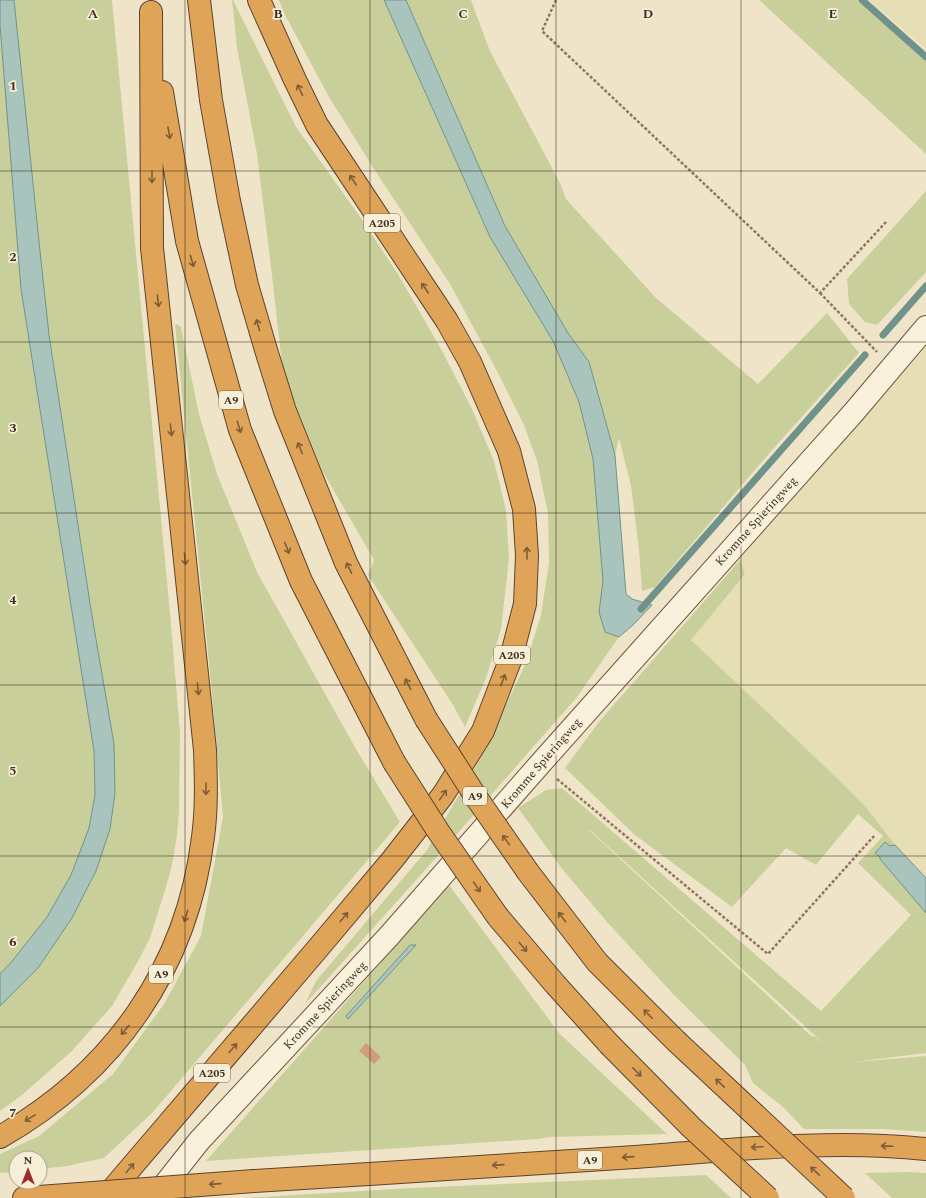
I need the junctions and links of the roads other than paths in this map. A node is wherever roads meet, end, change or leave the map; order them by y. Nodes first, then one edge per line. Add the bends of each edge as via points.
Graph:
1 (199, 0) edge
2 (259, 0) edge
3 (150, 6) edge
4 (926, 327) edge
5 (0, 1137) edge
6 (926, 1149) edge
7 (32, 1198) edge
8 (105, 1198) edge
9 (154, 1198) edge
10 (768, 1198) edge
11 (844, 1198) edge

11 -> 1 highway, A9, bridge via 676,1042 596,962 528,872 426,719 346,564 285,411 247,285 211,100
8 -> 2 highway, A205 via 319,947 444,795 483,731 511,658 525,604 527,556 524,508 509,451 470,362 447,320 317,125
3 -> 5 highway, A9 via 152,248 205,750 204,836 186,917 173,951 131,1023 99,1061 69,1089 36,1115
3 -> 10 highway, A9, bridge via 187,241 240,430 301,581 394,762 498,917 555,984 609,1044 691,1127
4 - 9 street, Kromme Spieringweg via 849,418 389,936 199,1141
6 -> 7 highway, A9, bridge via 833,1144 742,1148

